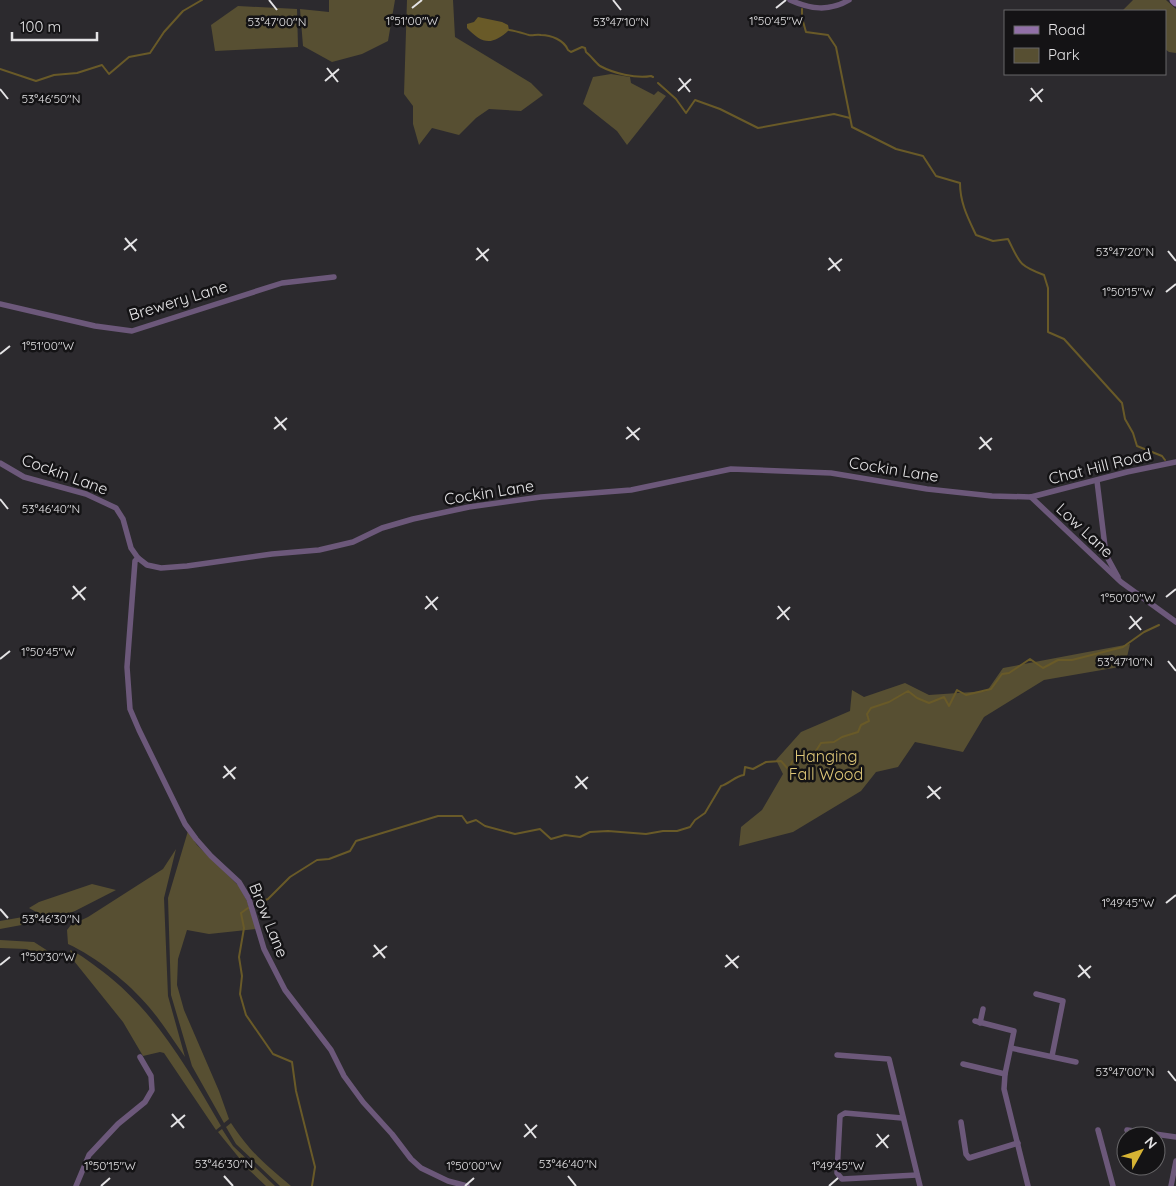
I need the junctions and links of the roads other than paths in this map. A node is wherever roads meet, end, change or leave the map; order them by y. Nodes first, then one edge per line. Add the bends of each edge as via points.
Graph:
1 (848, 0) edge
2 (792, 1) edge
3 (334, 277) dead end
4 (0, 304) edge
5 (1176, 462) edge
6 (0, 463) edge
7 (1096, 481) junction
8 (1031, 497) junction
9 (138, 558) junction
10 (1110, 562) junction
11 (1104, 566) junction
12 (1121, 582) junction
13 (1176, 622) edge
14 (1036, 994) dead end
15 (983, 1010) dead end
16 (1011, 1048) junction
17 (837, 1055) dead end
18 (1052, 1056) junction
19 (140, 1057) dead end
20 (1076, 1062) dead end
21 (963, 1064) dead end
22 (1005, 1074) junction
23 (902, 1118) junction
24 (961, 1122) dead end
25 (1098, 1130) dead end
26 (1018, 1143) junction
27 (1176, 1161) edge
28 (917, 1175) junction
29 (76, 1186) edge
30 (467, 1186) edge
31 (920, 1186) edge
32 (1028, 1186) edge
33 (1113, 1186) edge
34 (1172, 1186) edge

1 - 2 street via 832,8
3 - 4 street, Brewery Lane via 282,283 132,331 95,326
5 - 7 street, Chat Hill Road
6 - 9 street, Cockin Lane via 24,477 86,494 116,508 123,519 130,548
7 - 8 street, Chat Hill Road
7 - 10 street, Low Lane via 1102,533
8 - 9 street, Cockin Lane via 927,489 831,473 731,469 631,490 469,507 413,519 319,550 161,568 147,565
8 - 11 street, Low Lane
9 - 30 street, Brow Lane via 135,561 127,667 130,709 185,824 211,856 239,882 249,899 264,949 285,990 331,1050 344,1076 363,1102 421,1168
10 - 11 street
10 - 12 street, Low Lane
11 - 12 street, Low Lane
12 - 13 street, Low Lane
14 - 18 street via 1063,1001
15 - 16 street via 978,1022 1014,1031
16 - 18 street
16 - 22 street
17 - 23 street via 889,1059
18 - 20 street
19 - 29 street via 151,1076 152,1090 145,1102 118,1124 89,1155
21 - 22 street
22 - 26 street via 1004,1089
23 - 28 street
23 - 28 street via 845,1113 840,1116 837,1173 842,1179
24 - 26 street via 969,1158
25 - 33 street
26 - 32 street
27 - 34 street
28 - 31 street

